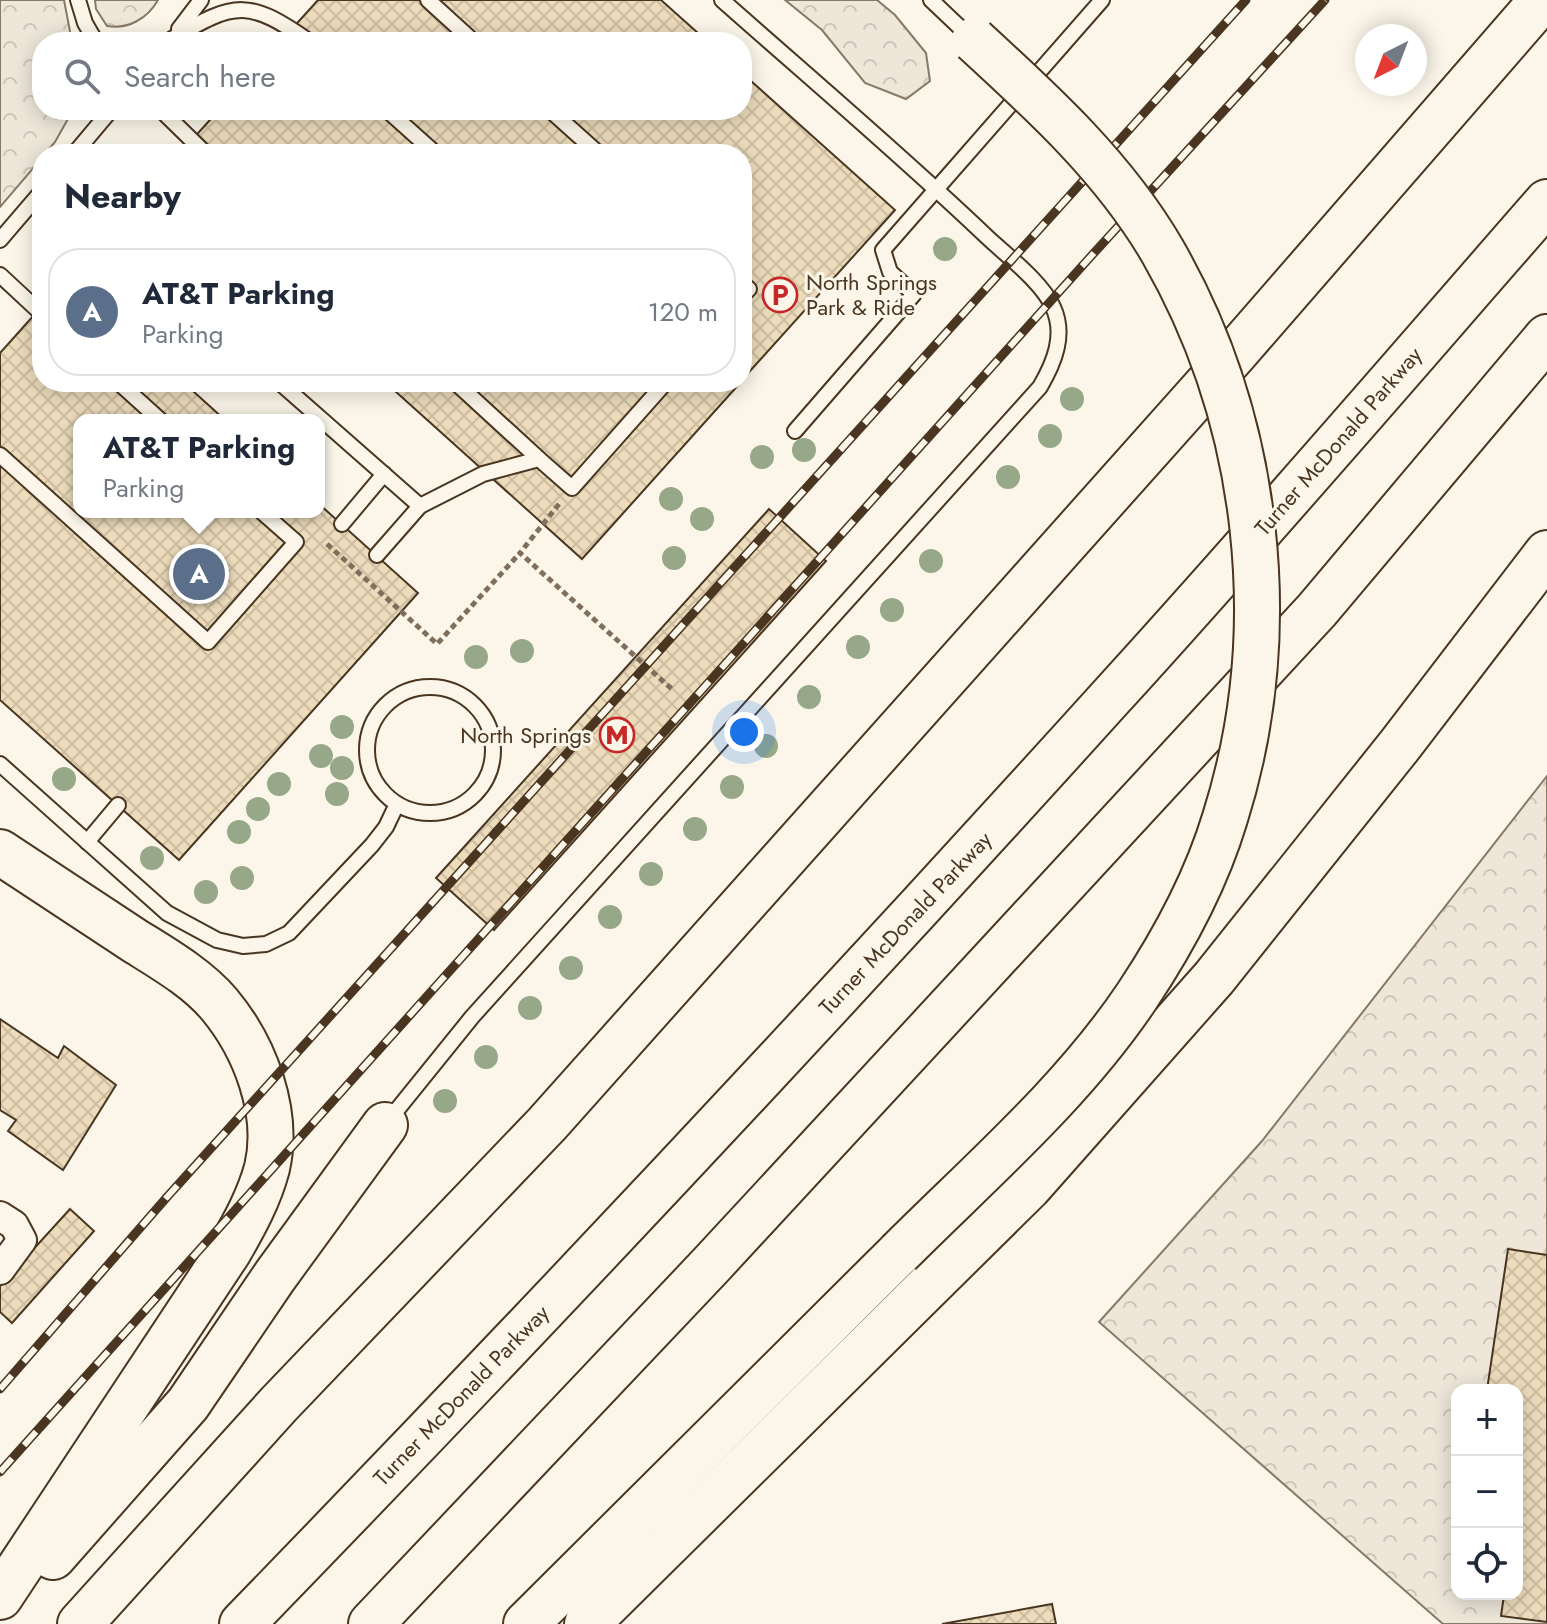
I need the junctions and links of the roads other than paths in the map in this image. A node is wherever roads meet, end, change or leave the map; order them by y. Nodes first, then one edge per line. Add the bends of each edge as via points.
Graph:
1 (78, 0) edge
2 (201, 0) edge
3 (428, 0) edge
4 (722, 0) edge
5 (931, 0) edge
6 (1102, 0) edge
7 (1542, 0) edge
8 (90, 32) edge
9 (177, 32) edge
10 (182, 32) edge
11 (299, 32) edge
12 (463, 32) edge
13 (974, 40) joint
14 (103, 120) edge
15 (171, 120) edge
16 (398, 120) edge
17 (561, 120) edge
18 (82, 144) edge
19 (196, 144) edge
20 (425, 144) edge
21 (588, 144) edge
22 (936, 189) junction
23 (1547, 202) edge
24 (32, 203) edge
25 (0, 240) edge
26 (0, 275) edge
27 (32, 305) edge
28 (1547, 337) edge
29 (129, 392) edge
30 (290, 392) edge
31 (466, 392) edge
32 (657, 392) edge
33 (153, 414) edge
34 (316, 414) edge
35 (325, 422) edge
36 (795, 431) dead end
37 (0, 455) edge
38 (539, 459) junction
39 (384, 474) junction
40 (420, 506) junction
41 (269, 518) edge
42 (342, 524) dead end
43 (1547, 553) edge
44 (377, 555) dead end
45 (0, 764) edge
46 (397, 804) junction
47 (118, 805) dead end
48 (87, 842) junction
49 (0, 852) edge
50 (385, 1125) joint
51 (0, 1216) edge
52 (0, 1270) edge
53 (0, 1597) edge
54 (0, 1621) edge
55 (80, 1624) edge
56 (242, 1624) edge
57 (371, 1624) edge
58 (526, 1624) edge
59 (587, 1624) edge

1 - 8 lane
2 - 9 lane
3 - 12 lane
4 - 22 lane
5 - 13 lane
6 - 22 lane
7 - 55 highway via 547,1124 279,1404
10 - 11 lane via 232,4 275,11
13 - 58 highway, bridge via 1080,141 1124,194 1163,252 1222,381 1252,512 1257,632 1242,753 1225,819 1169,943 1095,1051 1051,1101
14 - 18 lane
15 - 19 lane
16 - 20 lane
17 - 21 lane
22 - 36 lane via 883,250 890,272 914,294
22 - 50 lane via 1053,306 1060,334 1054,364 1040,387 472,1017
23 - 56 highway, Turner McDonald Parkway via 1250,542 951,872
24 - 25 lane
26 - 27 lane
28 - 57 highway via 1317,610
29 - 33 lane
30 - 34 lane
31 - 38 lane
32 - 38 lane via 572,488
35 - 39 lane
37 - 41 lane via 208,642 296,542
38 - 40 lane via 483,474
39 - 40 lane
39 - 42 lane
40 - 44 lane
43 - 59 highway via 1214,978 1029,1187
45 - 48 lane
46 - 46 lane via 439,813 460,806 479,790 490,772 490,728 464,697 422,688 401,694 382,709 371,728 370,772
46 - 48 lane via 386,827 289,933 266,944 217,940 167,913
47 - 48 lane
49 - 53 highway via 187,975 218,1002 241,1034 261,1078 269,1124 267,1167 229,1251
50 - 54 highway via 188,1404
51 - 52 street via 14,1225 22,1240

